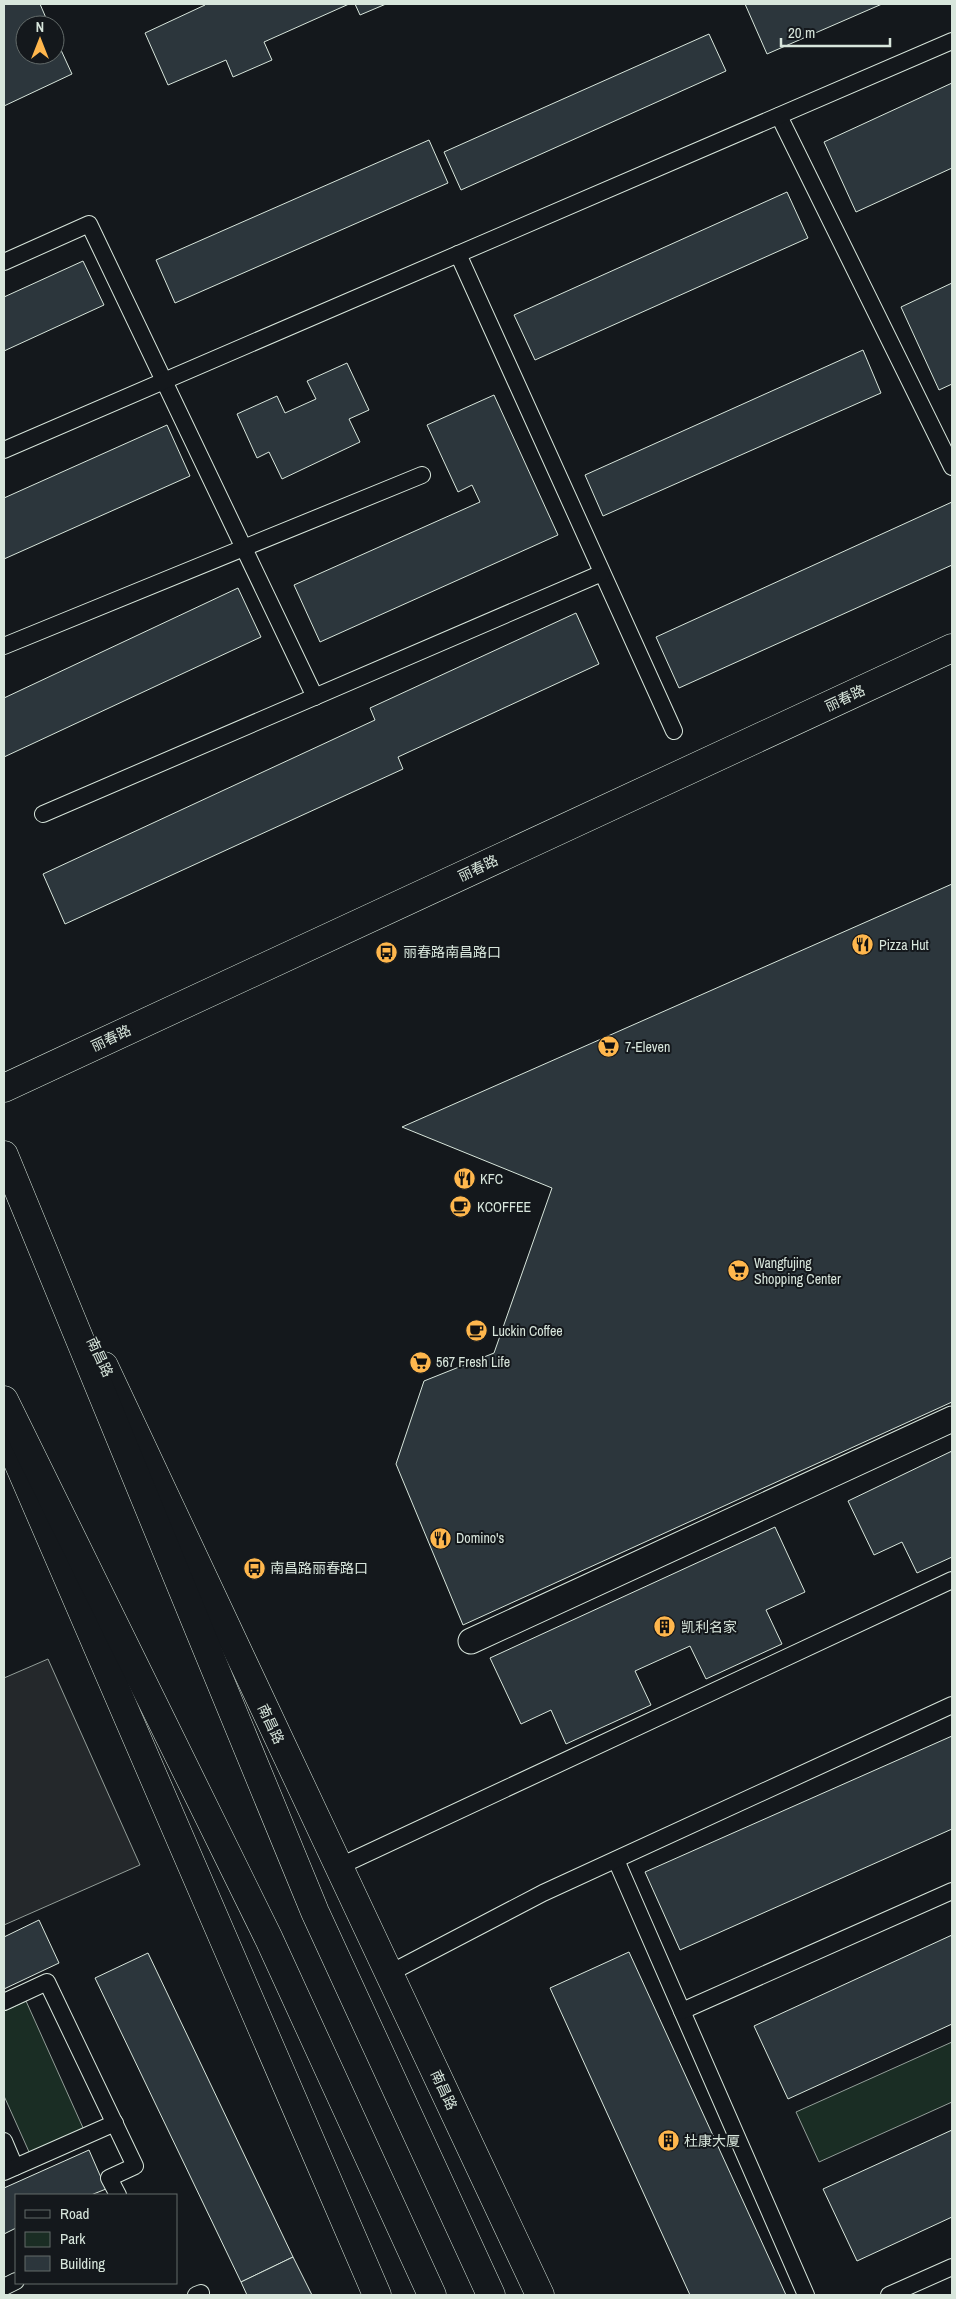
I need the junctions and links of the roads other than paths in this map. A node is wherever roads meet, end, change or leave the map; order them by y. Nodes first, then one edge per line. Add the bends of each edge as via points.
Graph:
1 (952, 41) edge
2 (779, 116) junction
3 (458, 254) junction
4 (4, 262) edge
5 (164, 381) junction
6 (4, 450) edge
7 (952, 467) edge
8 (422, 475) dead end
9 (244, 548) junction
10 (602, 573) junction
11 (4, 646) edge
12 (952, 648) edge
13 (316, 697) junction
14 (674, 731) dead end
15 (43, 814) dead end
16 (4, 1088) edge
17 (4, 1154) edge
18 (4, 1400) edge
19 (952, 1419) edge
20 (4, 1430) edge
21 (952, 1580) edge
22 (470, 1641) dead end
23 (952, 1704) edge
24 (616, 1860) junction
25 (338, 1866) junction
26 (952, 1891) edge
27 (390, 1973) junction
28 (4, 2002) edge
29 (682, 2011) junction
30 (115, 2123) junction
31 (4, 2141) edge
32 (10, 2169) edge
33 (117, 2194) edge
34 (952, 2267) edge
35 (377, 2295) edge
36 (432, 2295) edge
37 (491, 2295) edge
38 (540, 2295) edge
39 (806, 2295) edge
40 (889, 2295) edge

1 - 2 lane
2 - 3 lane
2 - 7 lane
3 - 5 lane
3 - 10 lane
4 - 5 lane via 89,224
5 - 6 lane
5 - 9 lane
8 - 9 lane
9 - 11 lane
9 - 13 lane
10 - 13 lane
10 - 14 lane
12 - 16 main road, 丽春路
13 - 15 lane
17 - 25 main road, 南昌路
17 - 37 main road, 南昌路 via 316,1912
18 - 36 main road via 269,1939
19 - 22 street
20 - 35 main road
21 - 25 lane
23 - 24 lane
24 - 27 lane via 543,1893
24 - 29 lane
25 - 27 main road, 南昌路
26 - 29 lane
27 - 38 main road, 南昌路
28 - 30 lane via 47,1982
29 - 39 lane
30 - 32 lane
30 - 33 lane via 135,2166 109,2178
31 - 32 lane
34 - 40 lane

